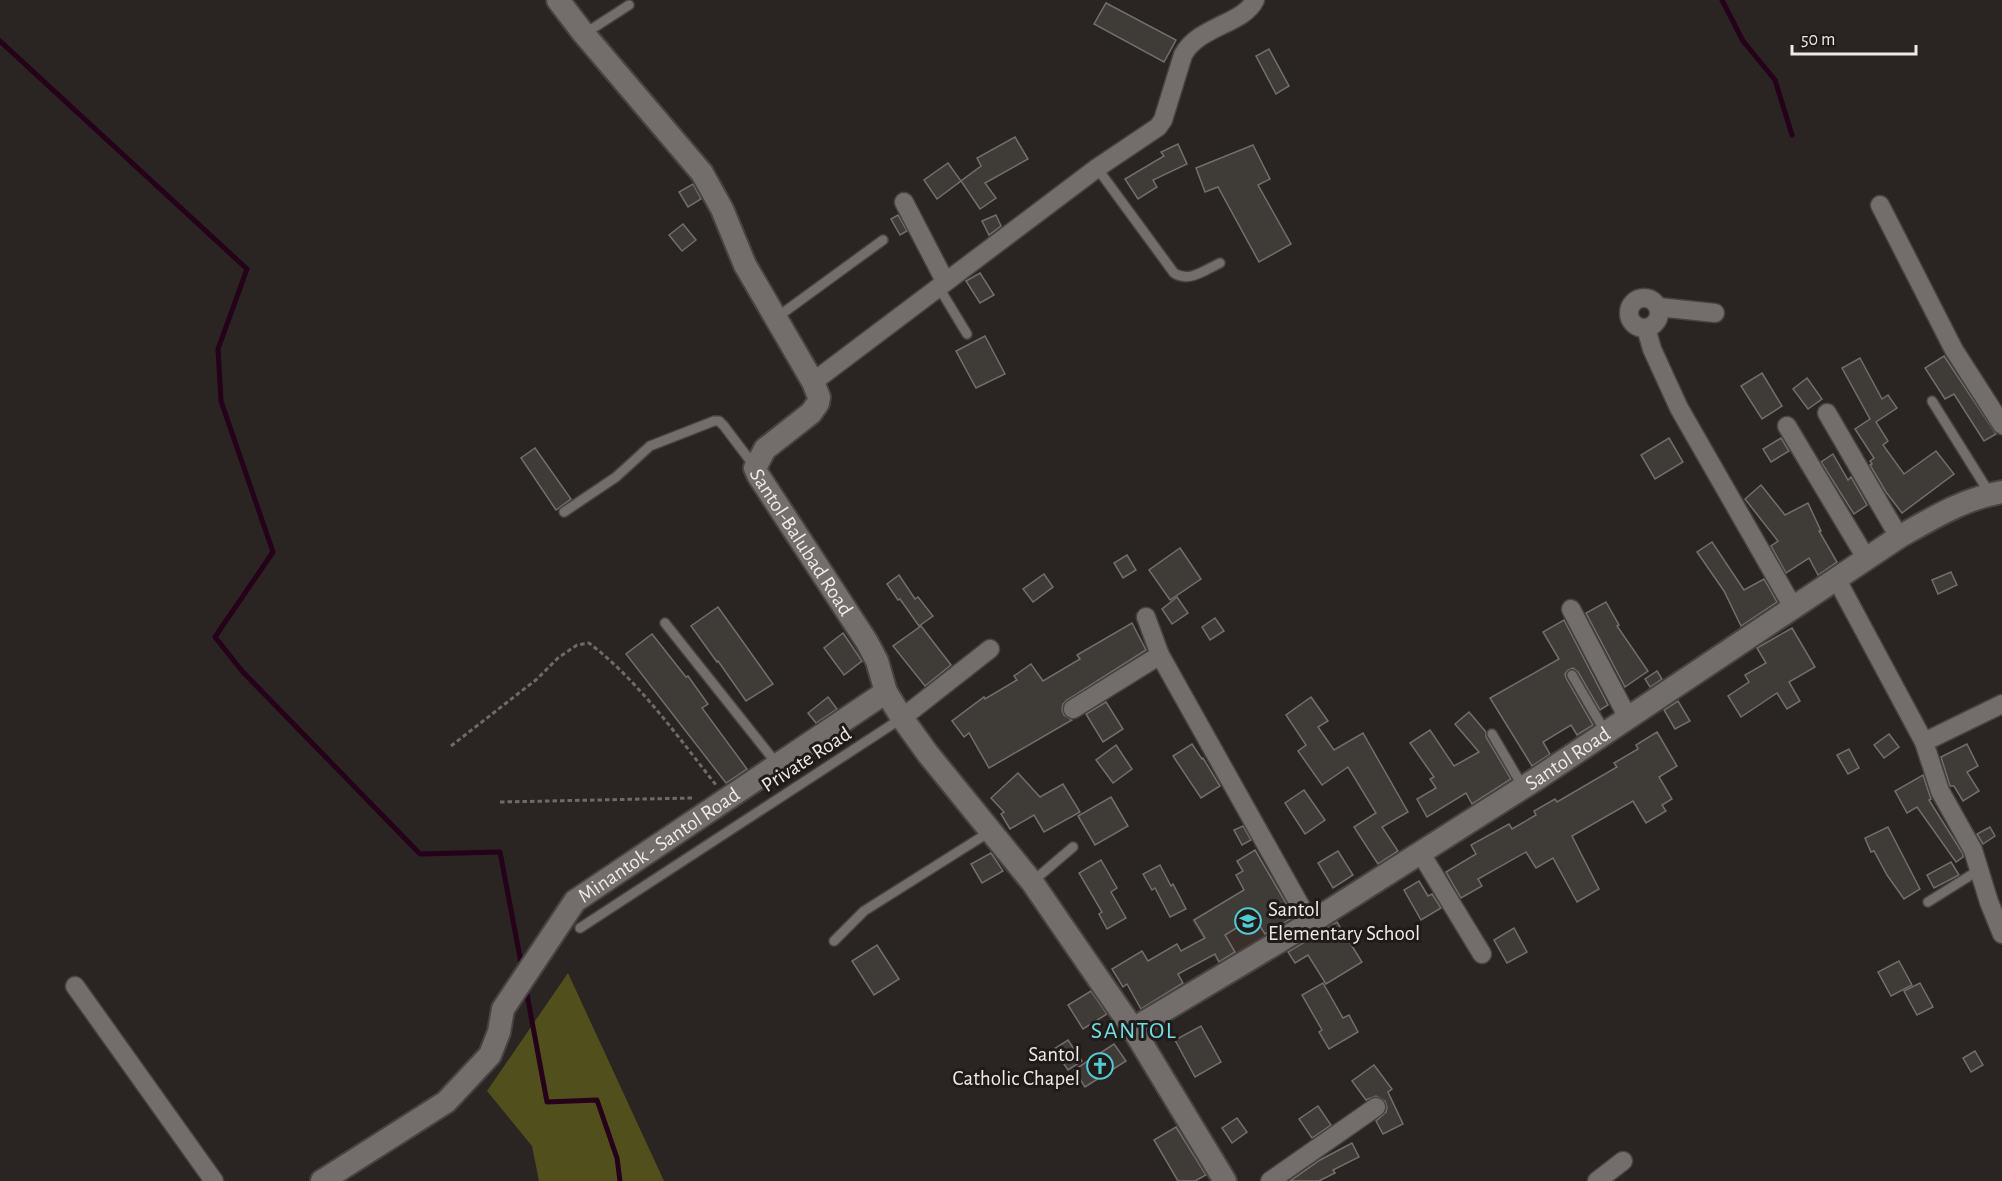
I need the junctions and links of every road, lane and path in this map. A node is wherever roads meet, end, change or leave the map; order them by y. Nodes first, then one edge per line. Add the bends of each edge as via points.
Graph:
1 (558, 0) edge
2 (1255, 0) edge
3 (629, 4) dead end
4 (584, 34) junction
5 (1097, 168) junction
6 (904, 202) dead end
7 (1880, 205) dead end
8 (883, 240) dead end
9 (1220, 263) dead end
10 (942, 283) junction
11 (1658, 307) junction
12 (1715, 313) dead end
13 (776, 318) junction
14 (1646, 328) junction
15 (968, 334) dead end
16 (813, 382) junction
17 (1932, 401) dead end
18 (1827, 413) dead end
19 (2002, 425) edge
20 (1787, 426) dead end
21 (755, 468) junction
22 (1996, 493) edge
23 (564, 512) dead end
24 (1899, 537) junction
25 (1866, 558) junction
26 (1836, 578) junction
27 (1792, 607) junction
28 (1571, 609) dead end
29 (1146, 617) dead end
30 (665, 622) dead end
31 (990, 649) dead end
32 (1160, 655) junction
33 (1572, 675) dead end
34 (886, 692) junction
35 (2002, 704) edge
36 (1073, 709) dead end
37 (902, 718) junction
38 (1629, 718) junction
39 (1606, 733) junction
40 (1492, 734) dead end
41 (1924, 742) junction
42 (451, 746) dead end
43 (777, 764) junction
44 (1523, 787) junction
45 (726, 798) junction
46 (500, 802) dead end
47 (992, 831) junction
48 (1073, 847) dead end
49 (1420, 852) junction
50 (1979, 870) junction
51 (1032, 882) junction
52 (1928, 902) dead end
53 (1310, 923) junction
54 (580, 928) dead end
55 (2002, 934) edge
56 (834, 941) dead end
57 (1482, 954) dead end
58 (75, 986) dead end
59 (1132, 1029) junction
60 (1376, 1107) dead end
61 (1623, 1161) dead end
62 (214, 1181) edge
63 (322, 1181) edge
64 (1225, 1181) edge
65 (1270, 1181) edge
66 (1597, 1181) edge

1 - 4 street, Santol-Balubad Road
2 - 5 street via 1250,8 1188,45 1158,127
3 - 4 lane
4 - 13 street, Santol-Balubad Road via 702,172 745,265
5 - 9 lane via 1174,273 1181,278 1192,276
5 - 10 street
6 - 10 street
7 - 19 street via 1954,350
8 - 13 lane
10 - 15 lane
10 - 16 street
11 - 12 street
11 - 14 street via 1657,321
11 - 14 street via 1641,298 1630,306 1634,325
13 - 16 street, Santol-Balubad Road
14 - 27 street via 1679,408
16 - 21 street, Santol-Balubad Road via 818,403 765,449
17 - 22 lane
18 - 24 street
20 - 25 street
21 - 23 lane via 724,426 714,421 650,446 616,477
21 - 34 street, Santol-Balubad Road via 867,642
22 - 24 street, Santol Road via 1939,514
24 - 25 street, Santol Road
25 - 26 street, Santol Road
26 - 27 street, Santol Road
26 - 41 street
27 - 38 street, Santol Road
28 - 38 street
29 - 32 street
30 - 43 lane
31 - 37 street
32 - 36 street
32 - 53 street
33 - 39 lane
34 - 37 street, Santol-Balubad Road
34 - 43 street, Minantok - Santol Road
35 - 41 street
37 - 47 street, Santol-Balubad Road
37 - 54 lane, Private Road
38 - 39 street, Santol Road
39 - 44 street, Santol Road
40 - 44 lane
41 - 50 street via 1940,791 1973,850
42 - 45 path via 558,658 576,645 589,643 608,658 667,723
43 - 45 street, Minantok - Santol Road
44 - 49 street, Santol Road
45 - 46 path
45 - 63 street, Minantok - Santol Road via 575,901 503,1009 490,1055 447,1102
47 - 51 street, Santol-Balubad Road
47 - 56 lane via 864,910
48 - 51 lane
49 - 53 street, Santol Road
49 - 57 street
50 - 52 lane
50 - 55 street
51 - 59 street, Santol-Balubad Road
53 - 59 street, Santol Road
58 - 62 street
59 - 64 street, Santol-Balubad Road
60 - 65 street
61 - 66 street

